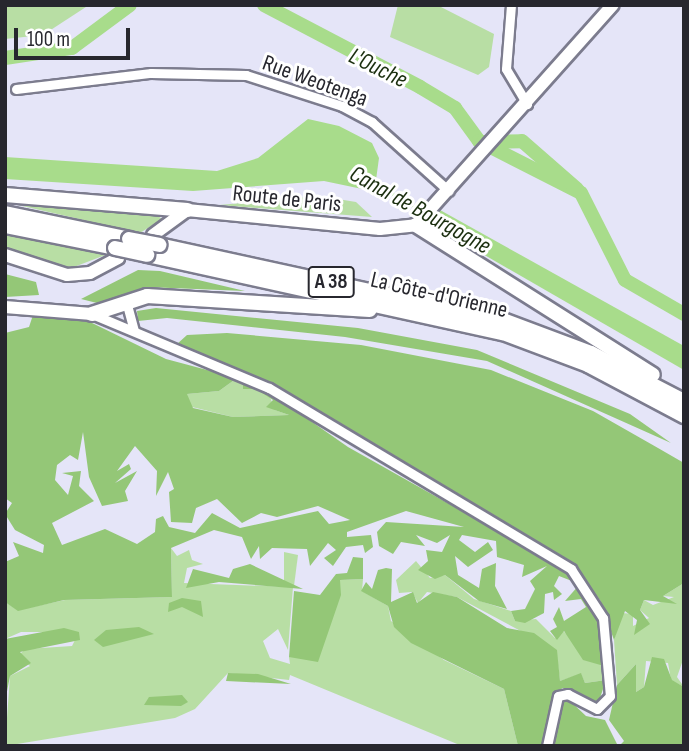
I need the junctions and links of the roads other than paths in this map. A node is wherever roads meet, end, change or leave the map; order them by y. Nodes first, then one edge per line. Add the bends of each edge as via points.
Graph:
1 (511, 5) edge
2 (613, 5) edge
3 (16, 89) dead end
4 (523, 109) junction
5 (449, 191) junction
6 (5, 195) edge
7 (187, 210) junction
8 (5, 213) edge
9 (419, 223) junction
10 (5, 226) edge
11 (156, 240) junction
12 (117, 253) junction
13 (5, 256) edge
14 (126, 301) junction
15 (5, 307) edge
16 (92, 314) junction
17 (434, 316) junction
18 (137, 335) junction
19 (684, 395) edge
20 (684, 401) edge
21 (684, 416) edge
22 (547, 746) edge

1 - 4 street via 506,69
2 - 4 main road
3 - 5 street, Rue Weotenga via 151,74 246,75 331,102 372,122
4 - 5 main road
5 - 9 main road
6 - 7 highway
7 - 9 main road, Route de Paris via 380,229
7 - 11 main road
8 - 11 highway, La Côte-d'Orienne / A 38, bridge via 129,239
9 - 19 highway
10 - 12 highway, La Côte-d'Orienne / A 38
11 - 20 highway, La Côte-d'Orienne / A 38 via 502,320 591,353
12 - 13 main road via 90,273 67,275
12 - 17 highway, La Côte-d'Orienne / A 38, bridge via 146,255
14 - 16 highway
14 - 17 highway via 148,296
14 - 18 street via 125,316
15 - 16 main road
16 - 18 street
17 - 21 highway, La Côte-d'Orienne / A 38 via 565,355
18 - 22 street via 269,388 571,569 597,602 607,632 612,680 601,708 558,696

